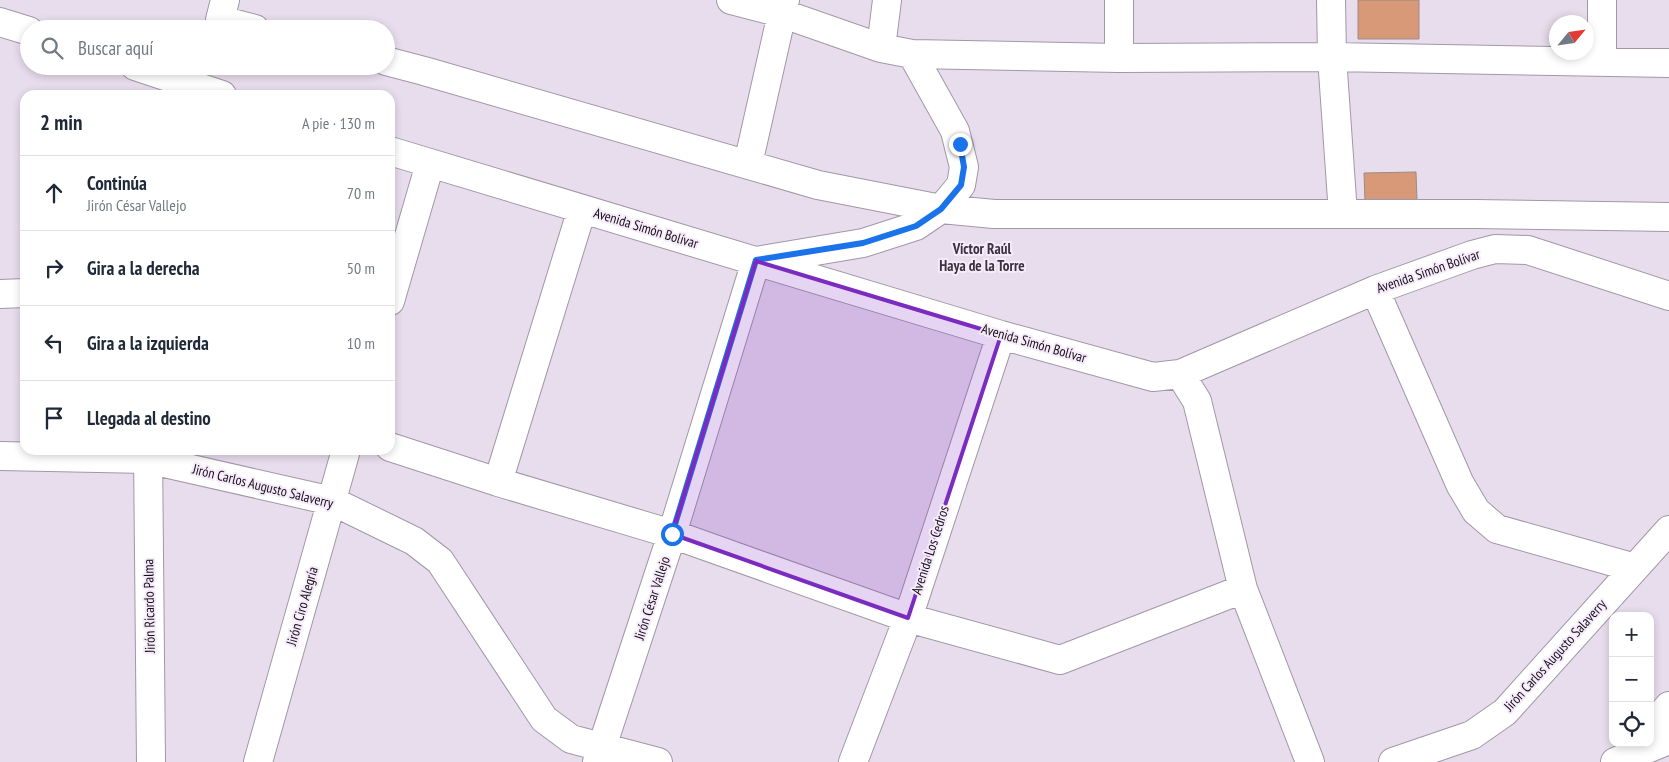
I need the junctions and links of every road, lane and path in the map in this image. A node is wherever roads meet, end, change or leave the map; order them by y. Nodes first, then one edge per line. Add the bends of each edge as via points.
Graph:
1 (225, 0) edge
2 (731, 0) edge
3 (887, 0) edge
4 (1119, 0) edge
5 (1331, 0) edge
6 (1602, 0) edge
7 (783, 7) edge
8 (220, 20) edge
9 (0, 22) edge
10 (20, 28) edge
11 (881, 48) junction
12 (912, 54) junction
13 (1332, 57) junction
14 (1119, 58) junction
15 (1602, 62) junction
16 (1669, 62) edge
17 (395, 63) edge
18 (159, 75) edge
19 (199, 90) edge
20 (395, 152) edge
21 (430, 164) junction
22 (748, 164) junction
23 (582, 209) junction
24 (941, 209) junction
25 (1343, 214) junction
26 (1475, 214) junction
27 (1669, 217) edge
28 (1472, 255) junction
29 (756, 260) junction
30 (395, 284) edge
31 (1375, 290) junction
32 (20, 293) edge
33 (0, 294) edge
34 (1669, 296) edge
35 (1001, 335) junction
36 (1180, 374) junction
37 (395, 449) edge
38 (148, 455) edge
39 (345, 455) edge
40 (0, 456) edge
41 (498, 482) junction
42 (332, 501) junction
43 (1669, 530) edge
44 (672, 534) junction
45 (1635, 568) junction
46 (1243, 589) junction
47 (908, 618) junction
48 (1669, 706) edge
49 (1654, 740) edge
50 (1642, 747) edge
51 (600, 755) edge
52 (151, 762) edge
53 (258, 762) edge
54 (658, 762) edge
55 (853, 762) edge
56 (1310, 762) edge
57 (1393, 762) edge
58 (1615, 762) edge

1 - 8 street
2 - 7 street
3 - 11 street
4 - 14 street
5 - 13 street
6 - 15 street
7 - 11 street
7 - 22 street
9 - 10 street
11 - 12 street
12 - 14 street
12 - 24 street via 955,131 964,167 961,185
13 - 14 street
13 - 15 street
13 - 25 street
15 - 16 street
17 - 22 street
18 - 19 street
20 - 21 street, Avenida Simón Bolívar
21 - 23 street, Avenida Simón Bolívar
21 - 30 street
22 - 24 street via 818,185
23 - 29 street, Avenida Simón Bolívar
23 - 41 street
24 - 25 street via 994,214
24 - 29 street via 916,226 863,243
25 - 26 street
26 - 27 street
26 - 28 street
28 - 31 street, Avenida Simón Bolívar
28 - 34 street, Avenida Simón Bolívar via 1495,249 1528,250
29 - 35 street, Avenida Simón Bolívar
29 - 44 street, Jirón César Vallejo
31 - 36 street, Avenida Simón Bolívar
31 - 45 street via 1460,484 1476,511 1498,529
32 - 33 street
35 - 36 street, Avenida Simón Bolívar via 1153,377
35 - 47 street, Avenida Los Cedros
36 - 46 street via 1197,401
37 - 41 street
38 - 40 street, Jirón Carlos Augusto Salaverry
38 - 42 street, Jirón Carlos Augusto Salaverry
38 - 52 street, Jirón Ricardo Palma
39 - 42 street, Jirón Ciro Alegría
41 - 44 street
42 - 51 street, Jirón Carlos Augusto Salaverry via 414,541 440,560 544,719
42 - 53 street, Jirón Ciro Alegría
43 - 45 street, Jirón Carlos Augusto Salaverry
44 - 47 street
44 - 51 street, Jirón César Vallejo
45 - 57 street, Jirón Carlos Augusto Salaverry via 1505,712 1472,735
46 - 47 street via 1060,660
46 - 56 street
47 - 55 street, Avenida Los Cedros
48 - 49 street
50 - 58 street
51 - 54 street, Jirón Carlos Augusto Salaverry

